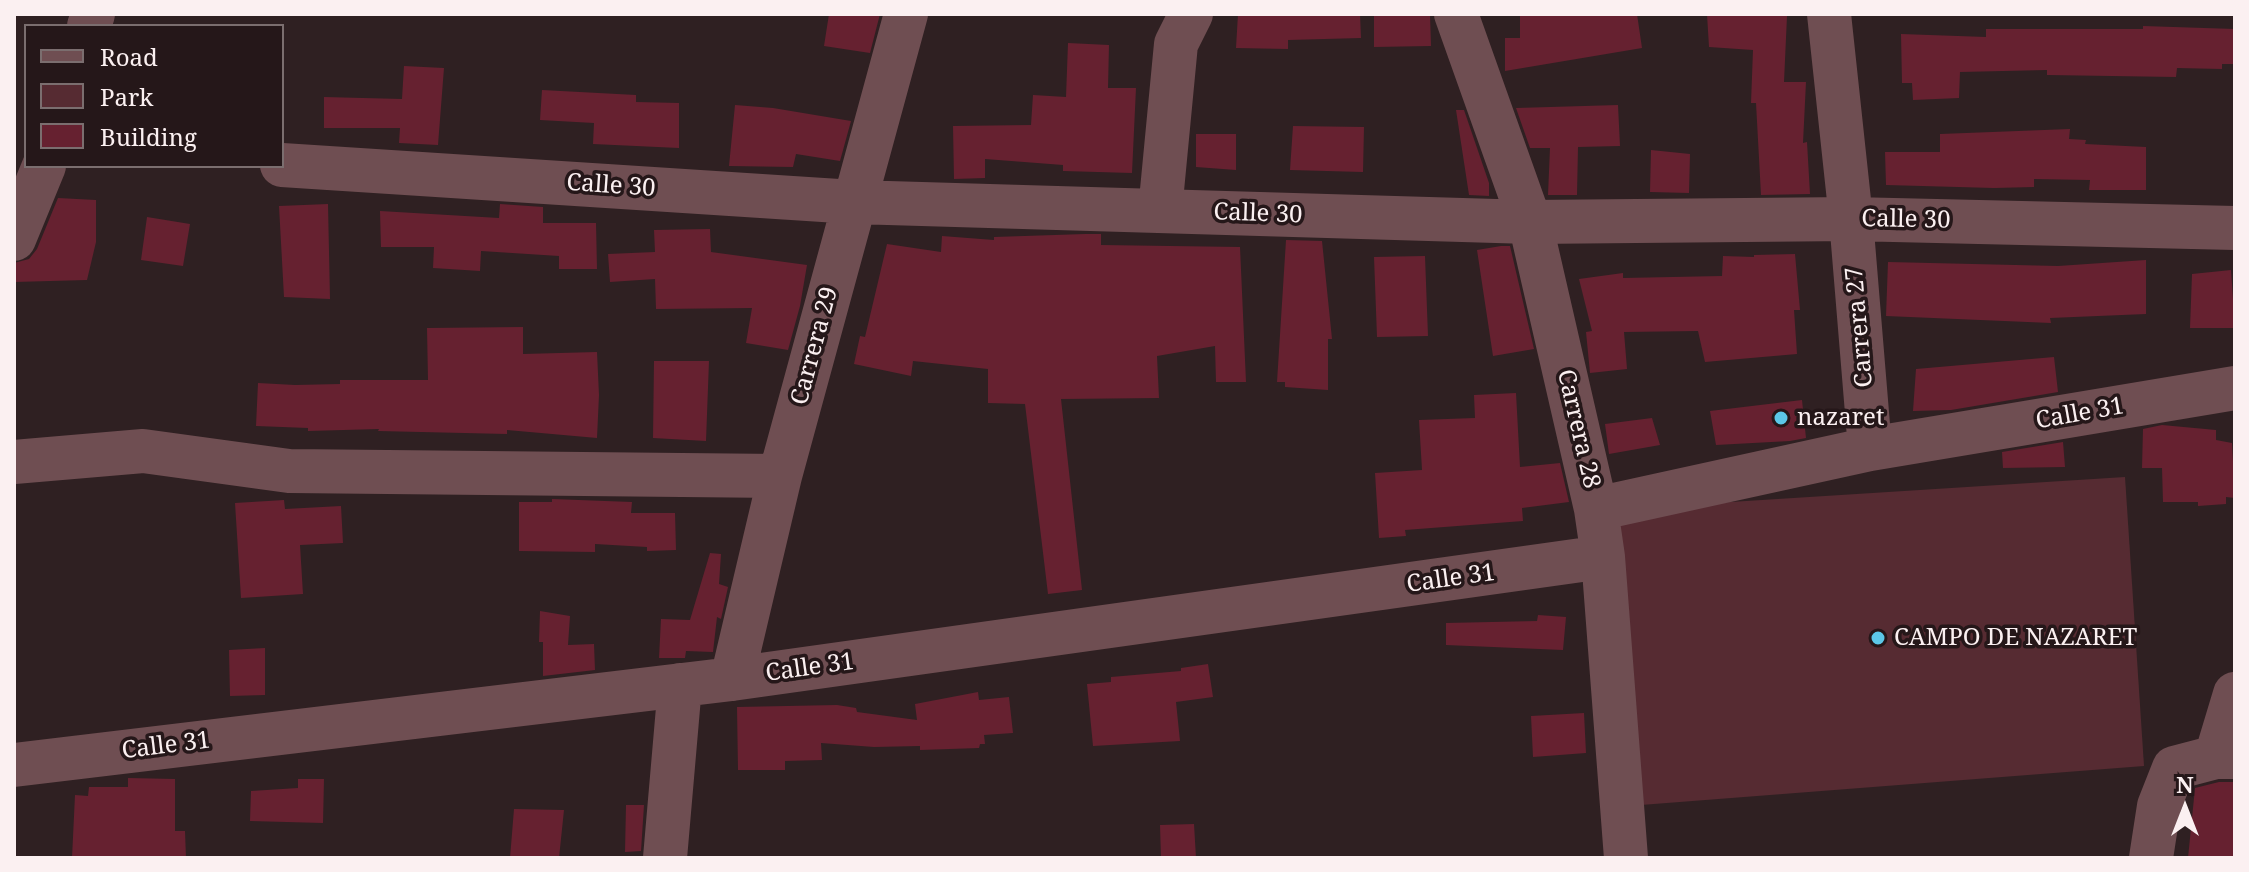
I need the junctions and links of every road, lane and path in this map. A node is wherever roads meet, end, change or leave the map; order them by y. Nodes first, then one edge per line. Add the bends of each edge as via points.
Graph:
1 (906, 14) edge
2 (1191, 14) edge
3 (1456, 14) edge
4 (1829, 14) edge
5 (284, 165) edge
6 (43, 168) edge
7 (854, 202) junction
8 (1160, 211) junction
9 (1851, 219) junction
10 (1530, 222) junction
11 (2235, 228) edge
12 (14, 239) edge
13 (2235, 388) edge
14 (1870, 449) junction
15 (14, 462) edge
16 (780, 476) junction
17 (1596, 509) junction
18 (1603, 557) junction
19 (732, 679) junction
20 (680, 685) junction
21 (2235, 694) edge
22 (2226, 757) edge
23 (14, 765) edge
24 (665, 858) edge
25 (1626, 858) edge
26 (2151, 858) edge

1 - 7 street, Carrera 29
2 - 8 street via 1176,44
3 - 10 street, Carrera 28
4 - 9 street, Carrera 27
5 - 7 street, Calle 30
6 - 12 street
7 - 8 street, Calle 30
7 - 16 street, Carrera 29
8 - 10 street, Calle 30
9 - 10 street, Calle 30
9 - 11 street, Calle 30
9 - 14 street, Carrera 27
10 - 17 street, Carrera 28
13 - 14 street, Calle 31
14 - 17 street, Calle 31
15 - 16 street via 143,451 289,471
16 - 19 street, Carrera 29
17 - 18 street, Carrera 28
18 - 19 street, Calle 31
18 - 25 street, Carrera 28
19 - 20 street, Calle 31
20 - 23 street, Calle 31
20 - 24 street
21 - 22 street
22 - 26 street via 2174,768 2159,806

